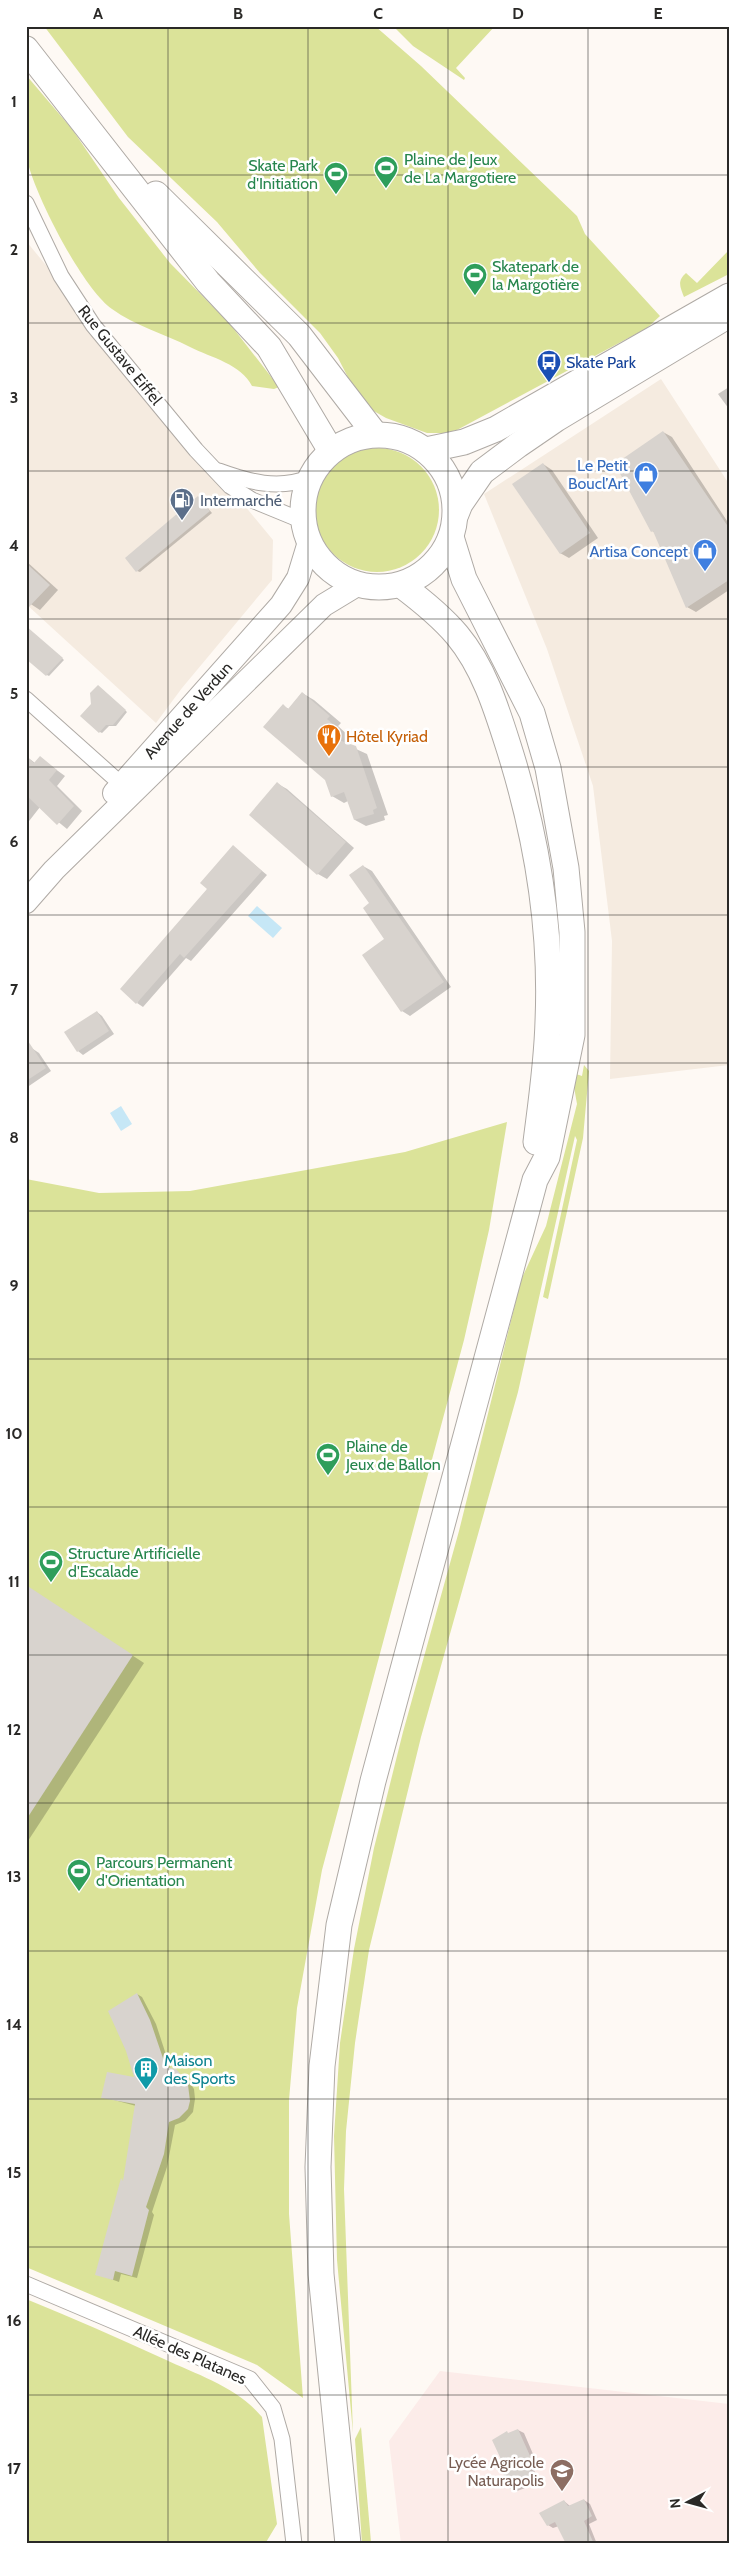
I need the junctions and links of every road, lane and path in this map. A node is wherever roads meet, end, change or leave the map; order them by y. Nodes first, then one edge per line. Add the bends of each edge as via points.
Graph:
1 (26, 49) edge
2 (80, 119) junction
3 (26, 203) edge
4 (729, 296) edge
5 (729, 315) edge
6 (375, 434) junction
7 (426, 450) junction
8 (331, 451) junction
9 (215, 470) junction
10 (310, 478) junction
11 (453, 526) junction
12 (306, 531) junction
13 (357, 585) junction
14 (401, 585) junction
15 (26, 699) edge
16 (121, 784) junction
17 (54, 870) junction
18 (26, 902) edge
19 (535, 1180) junction
20 (26, 2284) edge
21 (294, 2544) edge
22 (348, 2544) edge

1 - 2 main road
2 - 6 main road via 299,335
2 - 8 main road via 208,282 269,347
3 - 9 street, Rue Gustave Eiffel via 61,276 93,325
4 - 7 main road via 496,430 464,442
5 - 11 main road via 556,418 482,472 464,496
6 - 7 main road via 408,440
6 - 8 main road via 340,444
7 - 11 main road via 442,468 453,490
8 - 10 main road
9 - 10 street via 262,484 286,484
9 - 12 street, Rue Gustave Eiffel via 230,486
10 - 12 main road via 304,492
11 - 14 main road via 439,558 422,575
11 - 19 main road via 464,579 532,713 548,768 566,868 572,932 572,1035 547,1157
12 - 13 main road via 320,561
12 - 16 main road, Avenue de Verdun via 298,578 281,605
13 - 14 main road via 379,588
13 - 17 main road, Avenue de Verdun via 324,605
14 - 19 main road via 434,610 479,669 496,707 528,815 538,868 548,968 548,1021 534,1154
15 - 16 street
16 - 17 main road, Avenue de Verdun via 75,837
17 - 18 main road, Avenue de Verdun
19 - 22 main road via 373,1781 339,1925 322,2066 318,2177 321,2274
20 - 21 street, Allée des Platanes via 250,2379 273,2408 282,2439

